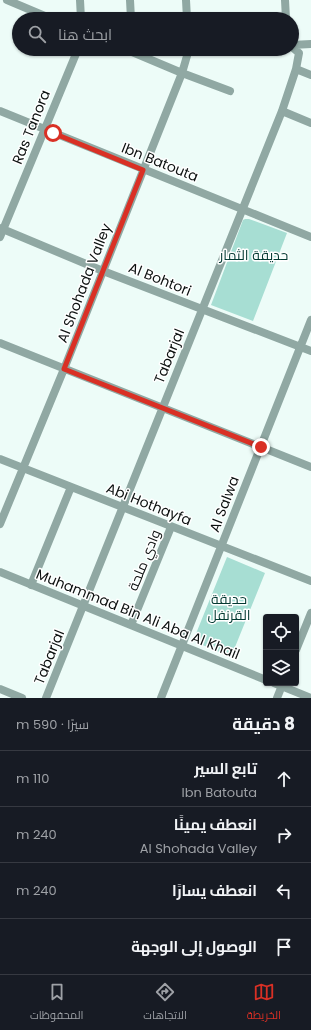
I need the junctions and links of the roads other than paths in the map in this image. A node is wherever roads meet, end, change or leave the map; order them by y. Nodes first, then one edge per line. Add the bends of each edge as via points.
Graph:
1 (7, 0) edge
2 (80, 0) edge
3 (130, 0) edge
4 (186, 0) edge
5 (285, 0) edge
6 (35, 12) edge
7 (81, 12) edge
8 (131, 12) edge
9 (187, 12) edge
10 (286, 12) edge
11 (311, 44) edge
12 (299, 45) edge
13 (75, 56) edge
14 (144, 56) edge
15 (187, 56) edge
16 (298, 56) edge
17 (296, 69) junction
18 (182, 73) junction
19 (311, 75) edge
20 (230, 91) dead end
21 (0, 111) edge
22 (282, 111) junction
23 (311, 123) edge
24 (45, 130) junction
25 (143, 170) junction
26 (243, 209) junction
27 (2, 228) edge
28 (311, 237) edge
29 (0, 238) edge
30 (103, 271) junction
31 (202, 310) junction
32 (311, 320) edge
33 (0, 343) edge
34 (300, 347) junction
35 (311, 351) edge
36 (64, 369) junction
37 (162, 408) junction
38 (261, 447) junction
39 (0, 459) edge
40 (311, 467) edge
41 (22, 468) junction
42 (71, 487) junction
43 (123, 507) junction
44 (0, 524) edge
45 (171, 527) junction
46 (222, 547) junction
47 (0, 572) edge
48 (311, 581) edge
49 (31, 585) junction
50 (83, 606) junction
51 (311, 613) edge
52 (131, 625) junction
53 (299, 643) edge
54 (182, 646) junction
55 (263, 679) edge
56 (279, 686) edge
57 (284, 686) edge
58 (0, 689) edge
59 (22, 698) edge
60 (46, 698) edge
61 (161, 698) edge
62 (277, 698) edge
63 (311, 698) edge

1 - 6 street
2 - 7 street
3 - 8 street
4 - 9 street
5 - 10 street
11 - 12 street
13 - 24 street, Ras Tanora
14 - 18 street
15 - 18 street, Al Shohada Valley
16 - 17 street, Tabarjal
17 - 19 street
17 - 22 street, Tabarjal
18 - 20 street
18 - 25 street, Al Shohada Valley
21 - 24 street, Ibn Batouta
22 - 23 street
22 - 26 street, Tabarjal
24 - 25 street, Ibn Batouta
24 - 27 street, Ras Tanora
25 - 26 street, Ibn Batouta
25 - 30 street, Al Shohada Valley
26 - 28 street, Ibn Batouta
26 - 31 street, Tabarjal
27 - 29 street, Ras Tanora
27 - 30 street, Al Bohtori
30 - 31 street, Al Bohtori
30 - 36 street, Al Shohada Valley
31 - 34 street, Al Bohtori
31 - 37 street, Tabarjal
32 - 34 street, Al Salwa
33 - 36 street
34 - 35 street, Al Bohtori
34 - 38 street, Al Salwa
36 - 37 street
36 - 41 street, Al Shohada Valley
37 - 38 street
37 - 43 street, Tabarjal
38 - 40 street
38 - 46 street, Al Salwa
39 - 41 street, Abi Hothayfa
41 - 42 street, Abi Hothayfa
41 - 44 street, Al Shohada Valley
42 - 43 street, Abi Hothayfa
42 - 49 street
43 - 45 street, Abi Hothayfa
43 - 50 street, Tabarjal
45 - 46 street, Abi Hothayfa
45 - 52 street, وادي ملحة
46 - 48 street, Abi Hothayfa
46 - 54 street, Al Salwa
47 - 49 street, Muhammad Bin Ali Aba Al Khail
49 - 50 street, Muhammad Bin Ali Aba Al Khail
50 - 52 street, Muhammad Bin Ali Aba Al Khail
50 - 60 street, Tabarjal
51 - 53 street
52 - 54 street, Muhammad Bin Ali Aba Al Khail
54 - 55 street, Muhammad Bin Ali Aba Al Khail
54 - 61 street, Al Salwa
56 - 62 street
57 - 63 street
58 - 59 street

